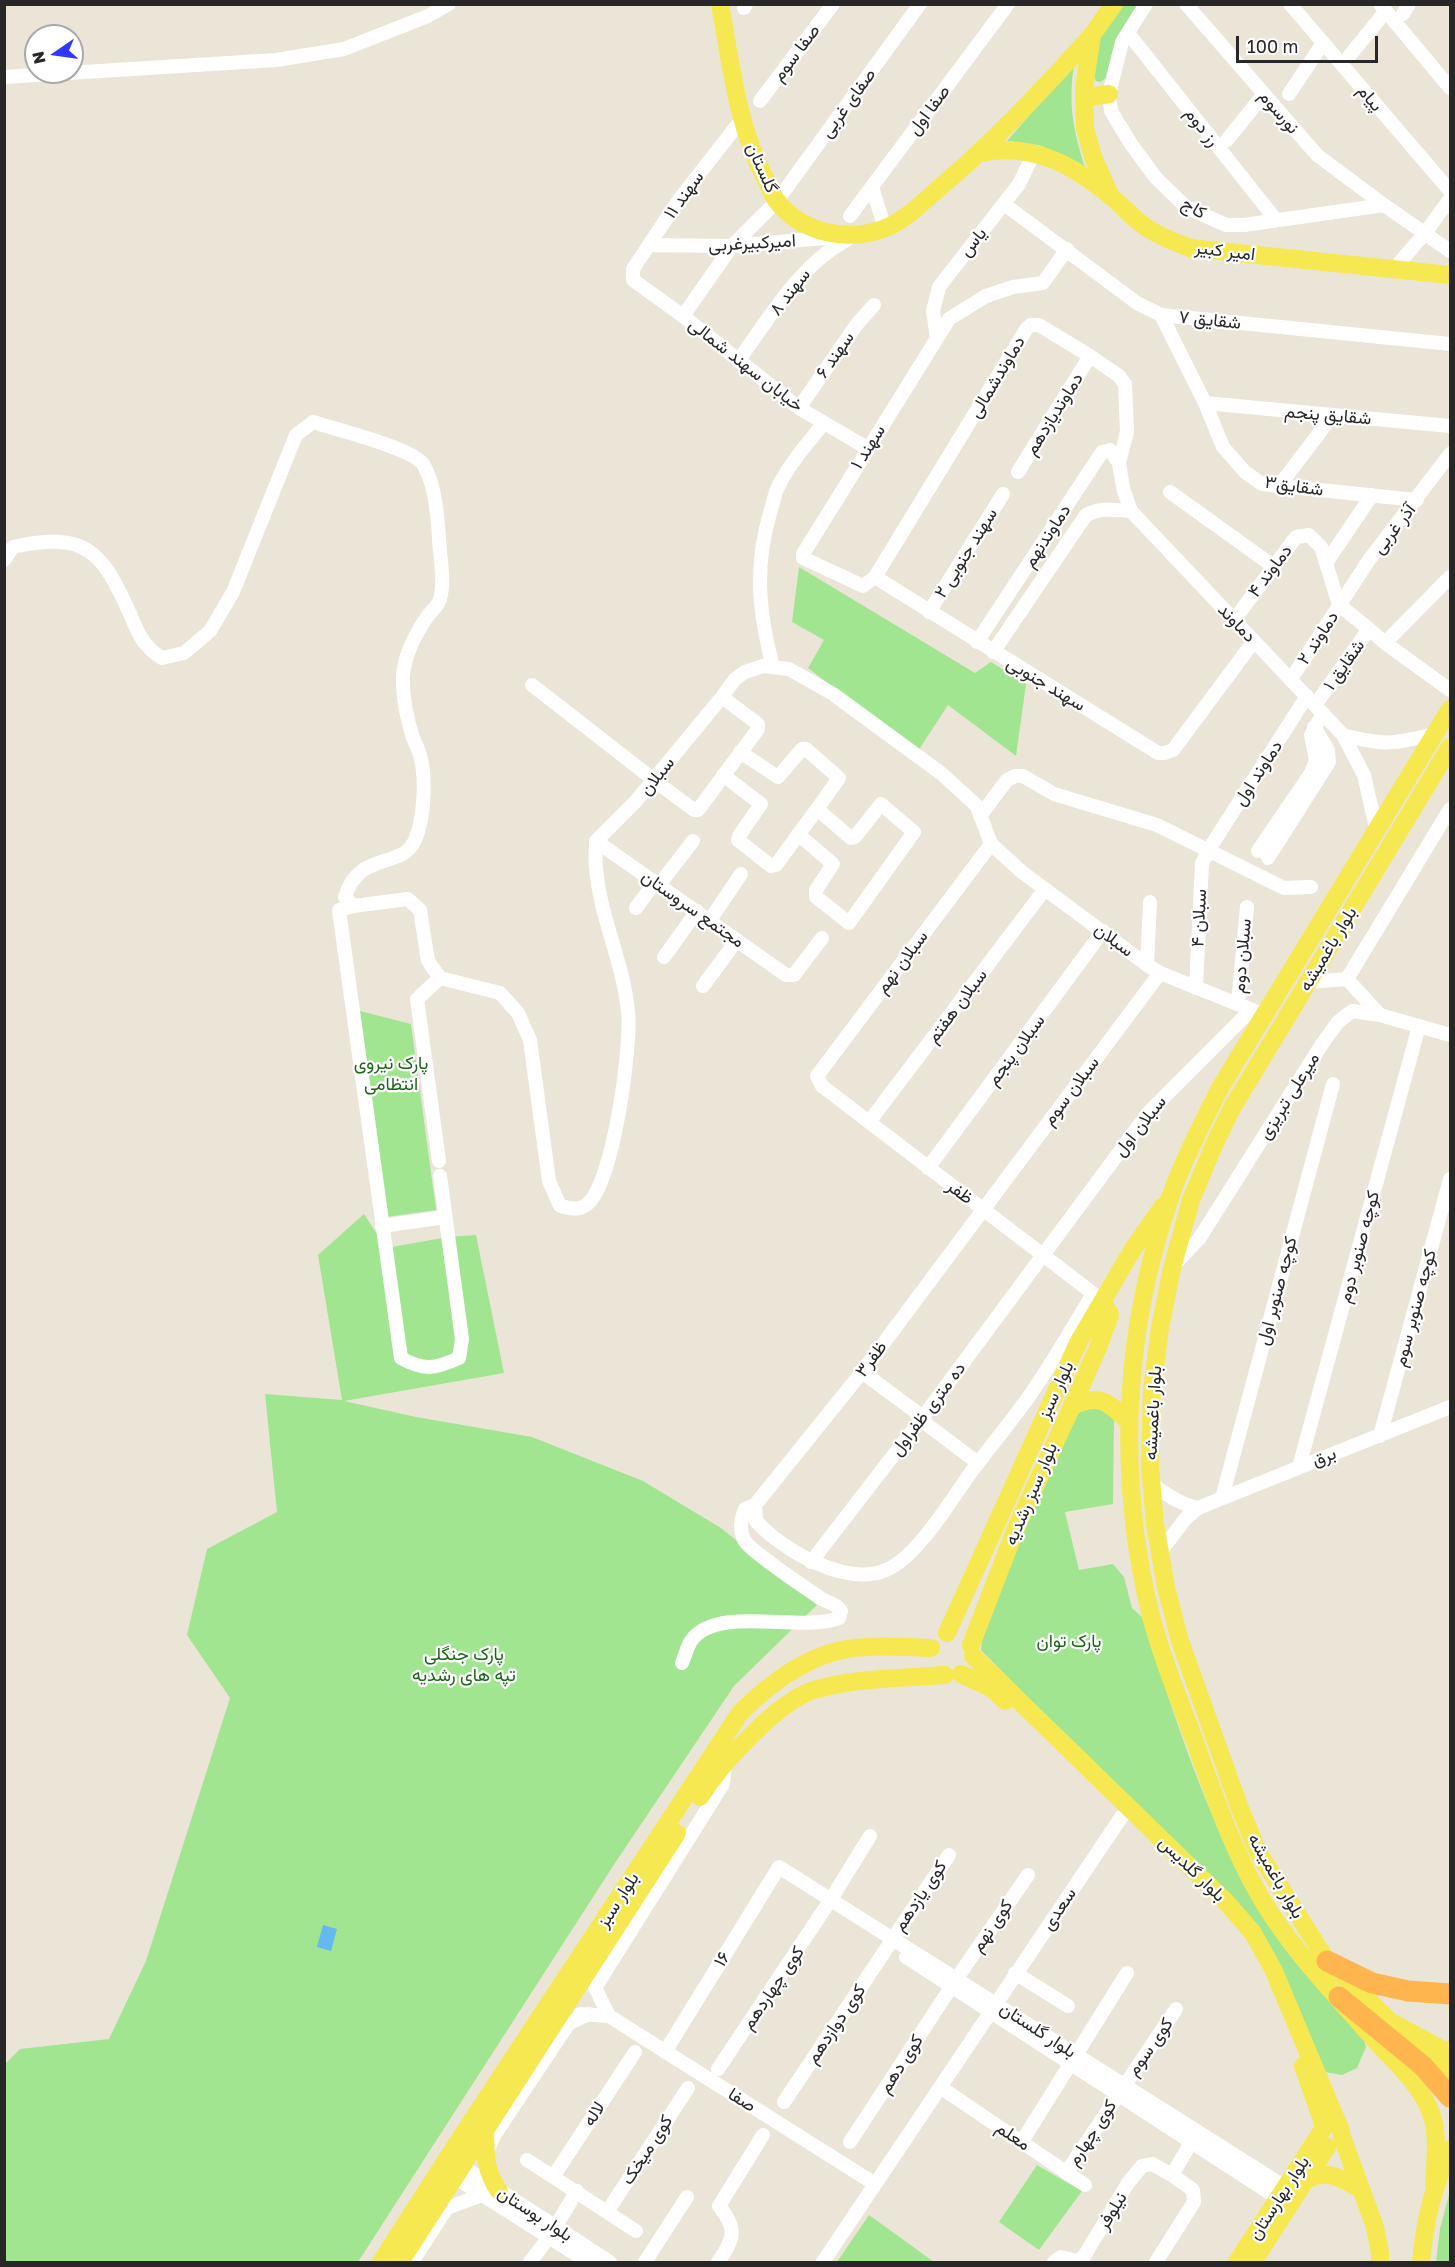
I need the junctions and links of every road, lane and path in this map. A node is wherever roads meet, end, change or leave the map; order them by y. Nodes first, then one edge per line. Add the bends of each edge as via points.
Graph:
1 (449, 4) edge
2 (720, 4) edge
3 (832, 4) edge
4 (920, 4) edge
5 (1008, 4) edge
6 (1114, 4) edge
7 (1146, 4) edge
8 (1186, 4) edge
9 (1290, 4) edge
10 (1383, 8) edge
11 (1128, 33) junction
12 (1092, 35) junction
13 (1323, 43) junction
14 (1350, 54) dead end
15 (4, 77) edge
16 (1450, 88) edge
17 (1109, 94) junction
18 (1264, 94) junction
19 (1289, 94) dead end
20 (1084, 98) junction
21 (760, 101) dead end
22 (742, 119) junction
23 (1227, 140) dead end
24 (981, 153) junction
25 (1034, 153) junction
26 (872, 187) junction
27 (1450, 191) edge
28 (1110, 195) junction
29 (1450, 199) edge
30 (777, 201) junction
31 (1004, 204) junction
32 (1384, 206) junction
33 (850, 216) dead end
34 (1276, 220) junction
35 (885, 229) junction
36 (1425, 234) junction
37 (853, 236) junction
38 (650, 245) junction
39 (732, 246) junction
40 (1068, 249) junction
41 (1450, 251) edge
42 (1395, 268) junction
43 (632, 274) joint
44 (1450, 275) edge
45 (874, 305) dead end
46 (1161, 315) junction
47 (683, 316) junction
48 (937, 338) junction
49 (1450, 344) edge
50 (1090, 356) junction
51 (738, 361) junction
52 (1205, 403) junction
53 (799, 408) junction
54 (1333, 415) junction
55 (824, 423) junction
56 (1450, 426) edge
57 (867, 448) junction
58 (1450, 454) edge
59 (1119, 463) junction
60 (1018, 472) dead end
61 (1280, 486) junction
62 (1170, 492) dead end
63 (1003, 494) dead end
64 (1372, 495) junction
65 (1417, 500) junction
66 (1131, 511) junction
67 (4, 560) edge
68 (1326, 563) junction
69 (1273, 566) junction
70 (875, 577) junction
71 (1450, 577) edge
72 (1344, 608) junction
73 (929, 612) junction
74 (1233, 620) junction
75 (1369, 629) junction
76 (1254, 640) junction
77 (977, 642) junction
78 (1385, 643) junction
79 (993, 652) junction
80 (773, 667) junction
81 (1291, 679) junction
82 (532, 685) dead end
83 (1450, 690) edge
84 (722, 697) junction
85 (1315, 705) junction
86 (1449, 716) edge
87 (1435, 734) junction
88 (1343, 735) junction
89 (1450, 747) edge
90 (740, 752) junction
91 (723, 775) junction
92 (658, 783) junction
93 (817, 809) junction
94 (1450, 809) edge
95 (980, 816) junction
96 (1377, 832) junction
97 (798, 834) junction
98 (596, 841) junction
99 (693, 841) dead end
100 (991, 844) junction
101 (1209, 849) junction
102 (1263, 855) dead end
103 (741, 874) dead end
104 (657, 883) junction
105 (1311, 887) dead end
106 (1045, 889) junction
107 (1150, 902) dead end
108 (353, 906) junction
109 (1247, 907) dead end
110 (636, 908) dead end
111 (697, 912) junction
112 (710, 920) junction
113 (1103, 931) junction
114 (822, 938) dead end
115 (737, 940) junction
116 (664, 957) dead end
117 (1147, 965) junction
118 (1160, 974) junction
119 (440, 978) junction
120 (1347, 979) junction
121 (1309, 982) junction
122 (703, 986) dead end
123 (1196, 988) junction
124 (1252, 1010) junction
125 (1380, 1015) junction
126 (1419, 1026) junction
127 (1450, 1035) edge
128 (818, 1081) joint
129 (1333, 1084) dead end
130 (869, 1122) junction
131 (439, 1161) dead end
132 (928, 1168) junction
133 (440, 1176) dead end
134 (1450, 1179) edge
135 (1172, 1192) junction
136 (982, 1209) junction
137 (445, 1217) junction
138 (382, 1226) junction
139 (1042, 1255) junction
140 (1172, 1268) junction
141 (1098, 1298) junction
142 (862, 1372) junction
143 (1030, 1395) junction
144 (1049, 1404) junction
145 (1071, 1406) junction
146 (1450, 1407) edge
147 (922, 1419) junction
148 (1128, 1421) junction
149 (1380, 1436) junction
150 (978, 1463) junction
151 (1299, 1467) junction
152 (1152, 1484) junction
153 (1222, 1498) junction
154 (755, 1505) junction
155 (1198, 1508) junction
156 (1160, 1552) junction
157 (811, 1562) junction
158 (947, 1634) junction
159 (931, 1648) junction
160 (972, 1650) junction
161 (682, 1663) dead end
162 (953, 1675) junction
163 (725, 1764) junction
164 (1126, 1812) junction
165 (870, 1836) dead end
166 (949, 1855) dead end
167 (777, 1870) joint
168 (1028, 1875) dead end
169 (829, 1903) junction
170 (890, 1942) junction
171 (1327, 1961) junction
172 (590, 1970) junction
173 (1127, 1973) dead end
174 (1015, 1974) junction
175 (954, 1982) junction
176 (595, 1988) junction
177 (1450, 1994) edge
178 (1339, 1997) junction
179 (993, 2006) junction
180 (1068, 2006) dead end
181 (1176, 2009) dead end
182 (589, 2014) junction
183 (609, 2016) junction
184 (558, 2019) junction
185 (1391, 2022) junction
186 (1450, 2051) edge
187 (635, 2052) dead end
188 (665, 2052) junction
189 (1074, 2058) junction
190 (718, 2069) dead end
191 (1450, 2071) edge
192 (1415, 2085) junction
193 (940, 2087) junction
194 (688, 2088) dead end
195 (1121, 2089) junction
196 (1450, 2096) edge
197 (784, 2102) dead end
198 (1450, 2102) edge
199 (485, 2129) junction
200 (763, 2135) dead end
201 (1026, 2135) dead end
202 (1195, 2136) junction
203 (1331, 2136) junction
204 (850, 2142) dead end
205 (1450, 2149) edge
206 (486, 2155) junction
207 (527, 2160) dead end
208 (451, 2167) junction
209 (1066, 2173) junction
210 (1172, 2175) junction
211 (553, 2177) junction
212 (875, 2184) junction
213 (1434, 2185) junction
214 (1085, 2186) dead end
215 (1359, 2188) junction
216 (578, 2191) junction
217 (491, 2193) junction
218 (1291, 2193) junction
219 (687, 2198) dead end
220 (607, 2212) junction
221 (636, 2230) dead end
222 (552, 2232) junction
223 (381, 2262) edge
224 (400, 2262) edge
225 (411, 2262) edge
226 (530, 2262) edge
227 (588, 2262) edge
228 (610, 2262) edge
229 (645, 2262) edge
230 (718, 2262) edge
231 (823, 2262) edge
232 (1054, 2262) edge
233 (1156, 2262) edge
234 (1237, 2262) edge
235 (1253, 2262) edge
236 (1380, 2262) edge
237 (1421, 2262) edge

1 - 15 street via 428,16 332,51 276,60
2 - 22 main road, گلستان
3 - 21 street, صفا سوم
4 - 30 street, صفای غربی
5 - 26 street, صفا اول
6 - 12 main road, امیر کبیر
7 - 11 street
8 - 18 street, نورسوم
9 - 13 street, پیام
10 - 14 street
10 - 16 street
11 - 17 street via 1122,42
11 - 34 street, رز دوم
12 - 20 main road, امیر کبیر
12 - 24 main road, گلستان
13 - 19 street
13 - 27 street, پیام
17 - 20 main road
17 - 34 street, کاج via 1111,111 1131,144 1156,178 1186,207 1226,225
18 - 23 street
18 - 32 street, نورسوم via 1317,155
20 - 28 main road, امیر کبیر via 1085,128
22 - 30 main road, گلستان via 758,166
22 - 38 street, سهند ۱۱ via 678,201
24 - 25 main road via 1007,148
24 - 35 main road, گلستان
25 - 28 main road via 1059,160
25 - 31 street, یاس
26 - 33 street, صفا اول
26 - 35 street
28 - 42 main road, امیر کبیر via 1151,231 1190,248
29 - 36 street
30 - 37 main road, گلستان via 800,221 828,234
30 - 39 street, صفای غربی
31 - 40 street, شقایق ۷
31 - 48 street, یاس via 939,287 933,311
32 - 34 street, کاج
32 - 36 street
35 - 37 main road, گلستان
36 - 41 street
36 - 42 street
37 - 39 street, امیرکبیرغربی
37 - 51 street, سهند ۸ via 810,266
38 - 39 street, امیرکبیرغربی
38 - 43 street, سهند ۱۱
39 - 47 street, صفای غربی
40 - 46 street, شقایق ۷ via 1137,303
40 - 48 street, سهند ۱ via 1043,283 986,296 949,319
42 - 44 main road, امیر کبیر
43 - 47 street, خیابان سهند شمالی via 633,280
45 - 53 street, سهند ۶
46 - 49 street, شقایق ۷
46 - 52 street, شقایق۳
47 - 51 street, خیابان سهند شمالی
48 - 57 street, سهند ۱
50 - 59 street, دماوندشمالی via 1125,384 1127,432
50 - 60 street, دماوندیازدهم
50 - 70 street, دماوندشمالی via 1039,325 1029,326
51 - 53 street, خیابان سهند شمالی
52 - 54 street, شقایق پنجم
52 - 61 street, شقایق۳ via 1223,447 1245,472 1262,484
53 - 55 street, خیابان سهند شمالی
54 - 56 street, شقایق پنجم
54 - 61 street
55 - 57 street, خیابان سهند شمالی
55 - 80 street via 778,487 763,539 759,586 763,630
57 - 70 street, سهند ۱ via 803,558 863,586
58 - 65 street, آذر غربی
59 - 66 street, دماوندشمالی
59 - 77 street, دماوندنهم via 1110,450 1102,452
61 - 64 street, شقایق۳
62 - 69 street
63 - 73 street, سهند جنوبی ۲
64 - 65 street, شقایق۳
64 - 68 street
65 - 72 street, آذر غربی via 1370,560
66 - 74 street, دماوند
66 - 79 street via 1104,509 1086,515
67 - 108 street via 13,547 42,541 90,550 113,577 147,649 162,658 184,653 210,630 233,592 297,435 313,422 399,450 422,463 434,496 442,587 440,601 410,648 403,675 407,717 421,758 423,801 415,842 397,857 359,872 345,897
68 - 69 street, دماوند ۴ via 1316,541 1302,535 1296,537
68 - 72 street, دماوند ۴
69 - 74 street, دماوند ۴
70 - 73 street, سهند جنوبی
71 - 78 street, شقایق ۱
72 - 75 street
72 - 81 street, دماوند ۲
73 - 77 street, سهند جنوبی
74 - 76 street, دماوند
75 - 78 street, شقایق ۱
75 - 85 street, شقایق ۱
76 - 79 street, سهند جنوبی via 1173,750 1165,753 1158,753
76 - 81 street, دماوند
77 - 79 street, سهند جنوبی
78 - 83 street
80 - 84 street, سبلان via 745,672
80 - 95 street, سبلان via 789,669 833,694 942,774 977,806
81 - 85 street, دماوند
82 - 92 street
84 - 90 street via 759,726
84 - 92 street, سبلان
85 - 88 street, دماوند
85 - 101 street, دماوند اول
85 - 102 street via 1314,727 1328,750 1329,762
86 - 87 main road, بلوار باغمیشه
87 - 88 street via 1392,744
87 - 96 main road, بلوار باغمیشه
88 - 96 street, دماوند via 1364,775
89 - 121 main road, بلوار باغمیشه
90 - 91 street
90 - 93 street via 778,777 806,749 839,778
91 - 92 street via 696,810
91 - 97 street via 760,804 739,836 740,844 774,866
92 - 98 street, سبلان
93 - 97 street
93 - 97 street via 853,838 881,804 914,831 849,922 816,897 816,890 833,864
94 - 120 street
95 - 100 street, سبلان
95 - 101 street via 1007,780 1023,776 1054,794 1158,825
96 - 124 main road, بلوار باغمیشه
98 - 104 street, مجتمع سروستان
98 - 119 street via 596,869 629,1014 620,1107 597,1193 587,1205 576,1210 560,1206 549,1181 530,1040 518,1013 500,993
99 - 104 street
100 - 106 street, سبلان
100 - 128 street, سبلان نهم via 817,1076
101 - 105 street via 1284,888
101 - 123 street, سبلان ۴ via 1202,863
103 - 112 street
104 - 110 street
104 - 111 street, مجتمع سروستان
106 - 113 street, سبلان
106 - 130 street, سبلان هفتم
107 - 117 street
108 - 119 street via 408,899 420,910 428,961
108 - 138 street via 339,910
109 - 124 street, سبلان دوم
111 - 112 street, مجتمع سروستان
111 - 116 street
112 - 115 street, مجتمع سروستان
113 - 117 street, سبلان
113 - 132 street, سبلان پنجم
114 - 115 street, مجتمع سروستان via 790,976
115 - 122 street
117 - 118 street, سبلان
118 - 123 street, سبلان
118 - 136 street, سبلان سوم
119 - 131 street via 417,999
120 - 121 street
120 - 125 street
121 - 140 main road, بلوار باغمیشه via 1232,1108 1214,1145 1191,1200
123 - 124 street, سبلان
124 - 135 main road, بلوار باغمیشه
124 - 139 street, سبلان اول via 1149,1112
125 - 126 street, میرعلی تبریزی
125 - 140 street, میرعلی تبریزی via 1352,1011 1338,1022 1199,1239
126 - 127 street, میرعلی تبریزی
126 - 151 street, کوچه صنوبر دوم
128 - 130 street, ظفر
129 - 153 street, کوچه صنوبر اول
130 - 132 street, ظفر
132 - 136 street, ظفر
133 - 137 street
134 - 149 street, کوچه صنوبر سوم
135 - 141 main road, بلوار سبز
135 - 148 main road, بلوار باغمیشه via 1142,1306
136 - 139 street, ظفر
136 - 142 street, ظفر۳
137 - 138 street
137 - 138 street via 462,1339 459,1358 428,1368 401,1358
139 - 141 street, ظفر
139 - 147 street, ده متری ظفراول
140 - 152 main road, بلوار باغمیشه via 1152,1390
141 - 143 street
141 - 144 main road, بلوار سبز
141 - 145 main road, بلوار سبز رشدیه via 1110,1315
142 - 147 street
142 - 154 street, ظفر۳
143 - 144 street via 1041,1392
143 - 150 street
144 - 158 main road, بلوار سبز
145 - 148 main road via 1098,1399 1109,1403
145 - 160 main road, بلوار سبز رشدیه via 1016,1528
146 - 149 street, برق
147 - 150 street
147 - 157 street, ده متری ظفراول
148 - 178 main road, بلوار باغمیشه via 1133,1518 1141,1569 1171,1678 1239,1857 1278,1925
149 - 151 street, برق
150 - 157 street via 909,1554 886,1570 861,1576
151 - 153 street, برق
152 - 155 street via 1185,1506
152 - 156 main road, بلوار باغمیشه
153 - 155 street, برق
154 - 157 street via 756,1521 762,1528
154 - 161 street, ظفر۳ via 745,1509 740,1524 745,1542 802,1586 838,1606 839,1618 804,1623 742,1621 706,1627 691,1641
155 - 156 street
156 - 171 main road, بلوار باغمیشه via 1180,1641 1258,1852
158 - 159 main road via 937,1638
158 - 160 main road via 963,1636
159 - 162 main road via 932,1664
159 - 208 main road, بلوار سبز via 873,1647 810,1660 764,1688 740,1713
160 - 162 main road via 969,1666
160 - 164 main road, بلوار گلدیس
162 - 163 main road, بلوار سبز via 860,1681 815,1690 767,1721
162 - 164 main road, بلوار گلدیس via 991,1688
163 - 172 main road, بلوار سبز via 702,1793
163 - 176 street via 723,1784
164 - 174 street, سعدی
164 - 203 main road, بلوار گلدیس via 1226,1902 1253,1933 1273,1969
165 - 169 street, کوی چهاردهم
166 - 170 street, کوی یازدهم
167 - 169 street, بلوار گلستان
167 - 188 street, ۱۶
168 - 175 street, کوی نهم
169 - 170 street, بلوار گلستان
169 - 190 street, کوی چهاردهم
170 - 175 street, بلوار گلستان
170 - 197 street, کوی دوازدهم
171 - 177 highway via 1372,1983
171 - 185 main road, بلوار باغمیشه
172 - 176 street
172 - 184 main road, بلوار سبز
173 - 189 street
174 - 179 street, سعدی
174 - 180 street
175 - 179 street, بلوار گلستان
175 - 204 street, کوی دهم
176 - 183 street
178 - 192 main road, بلوار باغمیشه
178 - 196 highway via 1423,2066
179 - 189 street, بلوار گلستان
179 - 193 street, سعدی
181 - 195 street, کوی سوم
182 - 183 street
182 - 184 street via 569,2014
182 - 206 street via 569,2023 495,2134
183 - 188 street, صفا
184 - 199 main road, بلوار سبز
185 - 186 main road, بلوار باغمیشه
185 - 191 main road
187 - 211 street, لاله
188 - 212 street, صفا
189 - 195 street, بلوار گلستان
189 - 201 street
192 - 198 main road via 1438,2101
192 - 213 main road via 1431,2114
193 - 209 street, معلم
193 - 212 street, سعدی
194 - 220 street, کوی میخک
195 - 202 street, بلوار گلستان
195 - 209 street, کوی چهارم
199 - 206 main road
199 - 208 main road, بلوار سبز
200 - 230 street via 719,2206 729,2217 733,2234
202 - 210 street
202 - 218 street, بلوار گلستان
203 - 215 main road, بلوار گلدیس
203 - 218 main road, بلوار بهارستان
205 - 213 main road
206 - 217 main road
207 - 211 street
208 - 217 street, بلوار بوستان
208 - 223 main road, بلوار سبز
208 - 224 main road, بلوار سبز
209 - 214 street, معلم
210 - 232 street, نیلوفر via 1152,2164 1142,2166 1083,2258 1061,2257
210 - 233 street, نیلوفر via 1192,2190 1194,2202
211 - 216 street
212 - 231 street, سعدی
213 - 237 main road
215 - 218 main road via 1327,2174 1312,2176
215 - 236 main road, بلوار گلدیس via 1375,2227
216 - 220 street
216 - 222 street
217 - 222 street, بلوار بوستان
217 - 225 street via 447,2208
218 - 234 main road, بلوار بهارستان
218 - 235 main road, بلوار بهارستان
219 - 229 street
220 - 221 street
222 - 226 street
222 - 227 street, بلوار بوستان
222 - 228 street, بلوار بوستان

